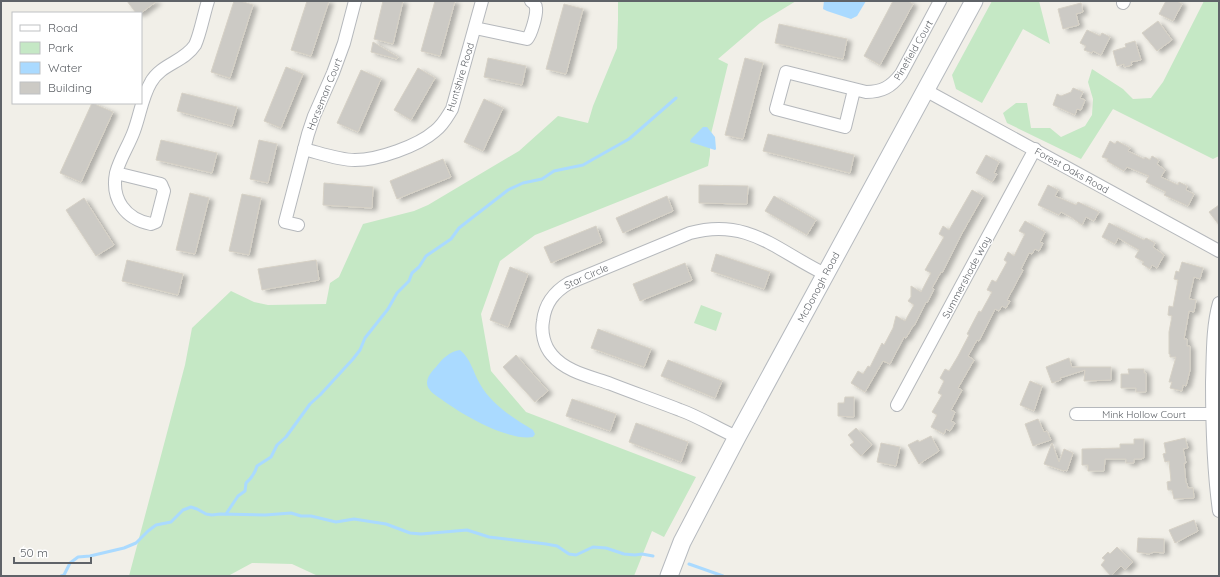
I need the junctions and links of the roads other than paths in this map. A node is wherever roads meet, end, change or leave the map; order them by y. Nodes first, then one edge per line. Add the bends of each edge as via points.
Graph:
1 (208, 1) edge
2 (355, 1) edge
3 (482, 1) edge
4 (531, 1) edge
5 (940, 1) edge
6 (974, 1) edge
7 (475, 28) junction
8 (854, 90) junction
9 (925, 90) junction
10 (142, 103) edge
11 (142, 104) edge
12 (304, 149) junction
13 (1035, 149) junction
14 (116, 173) junction
15 (298, 225) dead end
16 (1219, 251) edge
17 (825, 274) junction
18 (1219, 302) edge
19 (897, 405) dead end
20 (1076, 414) dead end
21 (1212, 414) junction
22 (737, 437) junction
23 (1219, 511) edge
24 (669, 576) edge

1 - 10 street via 195,44 188,53 168,65 151,81
2 - 12 street, Horseman Court via 344,42 314,116
3 - 7 street, Huntshire Road
4 - 7 street via 536,8 527,40
5 - 8 street, Pinefield Court via 894,83 875,92
6 - 9 main road, McDonogh Road
7 - 12 street, Huntshire Road via 452,108 445,120 426,138 366,160 341,159
8 - 8 street, Pinefield Court via 845,127 776,109 786,72
9 - 13 street, Forest Oaks Road
9 - 17 main road, McDonogh Road
11 - 14 street
12 - 15 street, Horseman Court via 285,222
13 - 16 street, Forest Oaks Road
13 - 19 street, Summershade Way
14 - 14 street via 116,192 128,215 150,224 156,222 164,191 161,184
17 - 22 main road, McDonogh Road
17 - 22 street, Star Circle via 756,236 730,229 702,229 569,283 558,290 546,306 542,324 543,335 551,355 560,362 580,373 692,414
18 - 21 street via 1214,328
20 - 21 street, Mink Hollow Court
21 - 23 street via 1215,485
22 - 24 main road, McDonogh Road via 682,542

